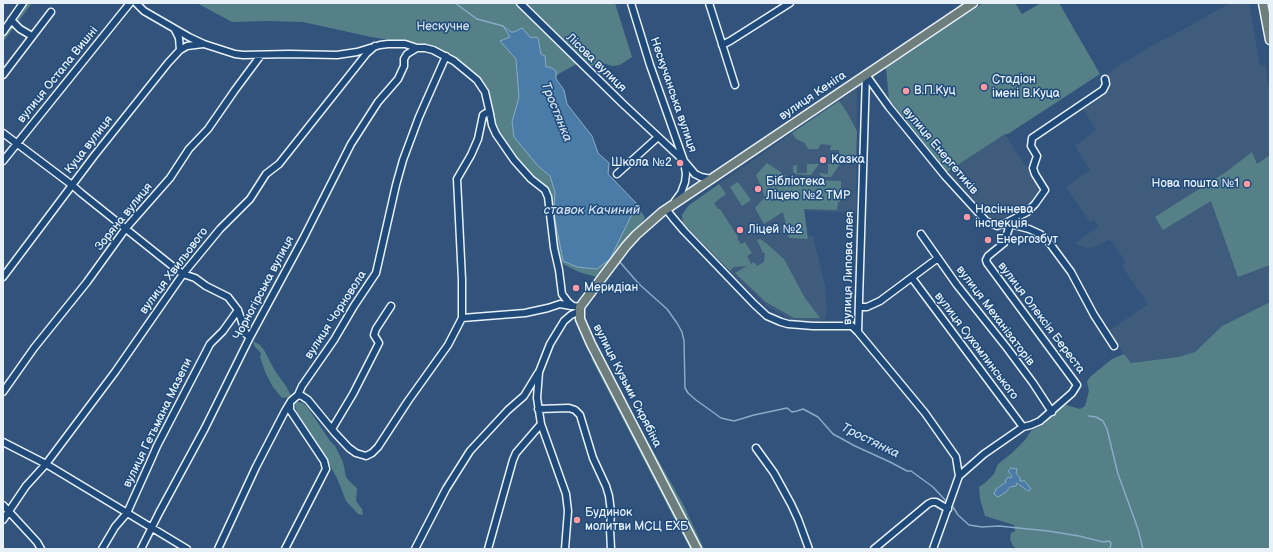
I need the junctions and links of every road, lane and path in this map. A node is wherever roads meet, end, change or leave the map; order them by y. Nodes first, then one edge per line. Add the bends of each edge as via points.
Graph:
1 (23, 3) edge
2 (130, 3) edge
3 (136, 3) edge
4 (520, 3) edge
5 (631, 3) edge
6 (709, 3) edge
7 (790, 3) edge
8 (973, 3) edge
9 (1263, 3) edge
10 (50, 12) dead end
11 (11, 20) junction
12 (175, 30) junction
13 (3, 32) edge
14 (32, 36) junction
15 (1270, 40) edge
16 (204, 44) junction
17 (722, 45) junction
18 (375, 46) junction
19 (417, 48) junction
20 (180, 50) junction
21 (261, 55) junction
22 (446, 56) junction
23 (3, 75) edge
24 (866, 75) junction
25 (1105, 79) dead end
26 (735, 85) dead end
27 (490, 114) junction
28 (3, 133) edge
29 (658, 137) junction
30 (17, 143) junction
31 (684, 161) junction
32 (3, 162) edge
33 (617, 174) dead end
34 (711, 178) junction
35 (72, 185) junction
36 (669, 206) junction
37 (1008, 224) junction
38 (126, 228) junction
39 (921, 234) dead end
40 (938, 258) junction
41 (183, 274) junction
42 (3, 277) edge
43 (912, 278) junction
44 (391, 306) dead end
45 (859, 307) junction
46 (578, 308) junction
47 (238, 310) junction
48 (462, 318) junction
49 (858, 332) junction
50 (250, 337) junction
51 (1114, 346) dead end
52 (539, 372) junction
53 (3, 392) edge
54 (293, 399) junction
55 (538, 409) junction
56 (1052, 412) junction
57 (541, 424) junction
58 (1023, 427) junction
59 (332, 429) junction
60 (3, 442) edge
61 (756, 448) dead end
62 (46, 464) junction
63 (959, 476) junction
64 (3, 505) edge
65 (948, 509) junction
66 (10, 512) junction
67 (126, 513) junction
68 (3, 520) edge
69 (152, 529) junction
70 (41, 549) edge
71 (102, 549) edge
72 (142, 549) edge
73 (187, 549) edge
74 (218, 549) edge
75 (286, 549) edge
76 (415, 549) edge
77 (488, 549) edge
78 (565, 549) edge
79 (611, 549) edge
80 (697, 549) edge
81 (809, 549) edge
82 (874, 549) edge
83 (933, 549) edge

1 - 11 street
2 - 30 street, вулиця Остапа Вишні
3 - 12 street via 144,11
4 - 29 street, Лісова вулиця
5 - 31 street, Нескучанська вулиця
6 - 17 street
7 - 17 street
8 - 24 main road, вулиця Кеніга
9 - 15 main road
10 - 14 street
11 - 13 street
11 - 14 street
12 - 16 street
12 - 20 street
14 - 23 street
16 - 20 street via 186,46
16 - 21 street via 235,54
17 - 26 street
18 - 19 street via 405,44
18 - 21 street via 337,55
18 - 41 street, вулиця Хвильового via 279,164 266,174 250,199 220,229
19 - 22 street via 433,50
19 - 50 street, Чорногірська вулиця via 407,54 398,79 378,102 351,144
20 - 35 street, Куца вулиця
21 - 38 street, Зоряна вулиця via 170,178
22 - 27 street via 482,86
22 - 54 street, вулиця Чорновола via 403,160 376,273
24 - 34 main road, вулиця Кеніга
24 - 37 street, вулиця Енергетиків via 945,176 986,221 997,226
24 - 45 street, вулиця Липова алея
25 - 37 street via 1103,90 1032,138 1036,156 1034,174 1045,190 1027,212
27 - 46 street via 496,134 507,152 522,170 545,190 562,294 566,301
27 - 48 street via 484,115 478,139 457,179
28 - 30 street
29 - 31 street, Лісова вулиця
29 - 33 street
30 - 32 street, вулиця Остапа Вишні
30 - 35 street
31 - 34 street, Нескучанська вулиця via 695,174
31 - 36 street via 685,182 681,193
34 - 36 main road, вулиця Кеніга
35 - 38 street
35 - 42 street, Куца вулиця
36 - 46 main road via 626,246
36 - 49 street via 684,231 767,316 788,324 852,326
37 - 51 street, вулиця Енергетиків via 1034,231 1051,244 1071,272
37 - 56 street, вулиця Олексія Береста via 1004,243 988,256 987,263 1077,385
38 - 41 street
38 - 53 street, Зоряна вулиця
39 - 40 street, вулиця Механізаторів
40 - 43 street
40 - 56 street, вулиця Механізаторів via 1016,360
41 - 47 street via 223,294
41 - 62 street, вулиця Хвильового via 115,372
43 - 45 street via 876,303
43 - 58 street, вулиця Сухомлинського
44 - 59 street via 374,335 379,343
45 - 49 street, вулиця Липова алея
46 - 48 street via 560,304 525,312
46 - 52 street via 561,325
46 - 80 main road, вулиця Кузьми Скрябіна via 591,344
47 - 50 street via 246,334
47 - 67 street, вулиця Гетьмана Мазепи via 210,344 156,446
48 - 59 street via 448,345 372,453 361,456 356,453
49 - 63 street, вулиця Липова алея via 926,413 952,449
50 - 69 street, Чорногірська вулиця
52 - 55 street
52 - 76 street via 524,396 470,451 446,489
54 - 59 street via 302,396 308,400
54 - 74 street, вулиця Чорновола via 256,467
54 - 75 street via 290,410 324,461 326,469
55 - 57 street
55 - 79 street via 569,408 580,415 593,458 609,496
56 - 58 street via 1036,423
57 - 77 street via 513,460
57 - 78 street via 566,494 568,511
58 - 63 street via 984,454
60 - 62 street
61 - 81 street via 774,473 791,504
62 - 66 street, вулиця Хвильового via 26,486
62 - 67 street
63 - 65 street, вулиця Липова алея
64 - 66 street
65 - 82 street via 936,502 928,504
65 - 83 street, вулиця Липова алея
66 - 68 street, вулиця Хвильового
66 - 70 street
67 - 69 street
67 - 71 street, вулиця Гетьмана Мазепи
69 - 72 street, Чорногірська вулиця
69 - 73 street

